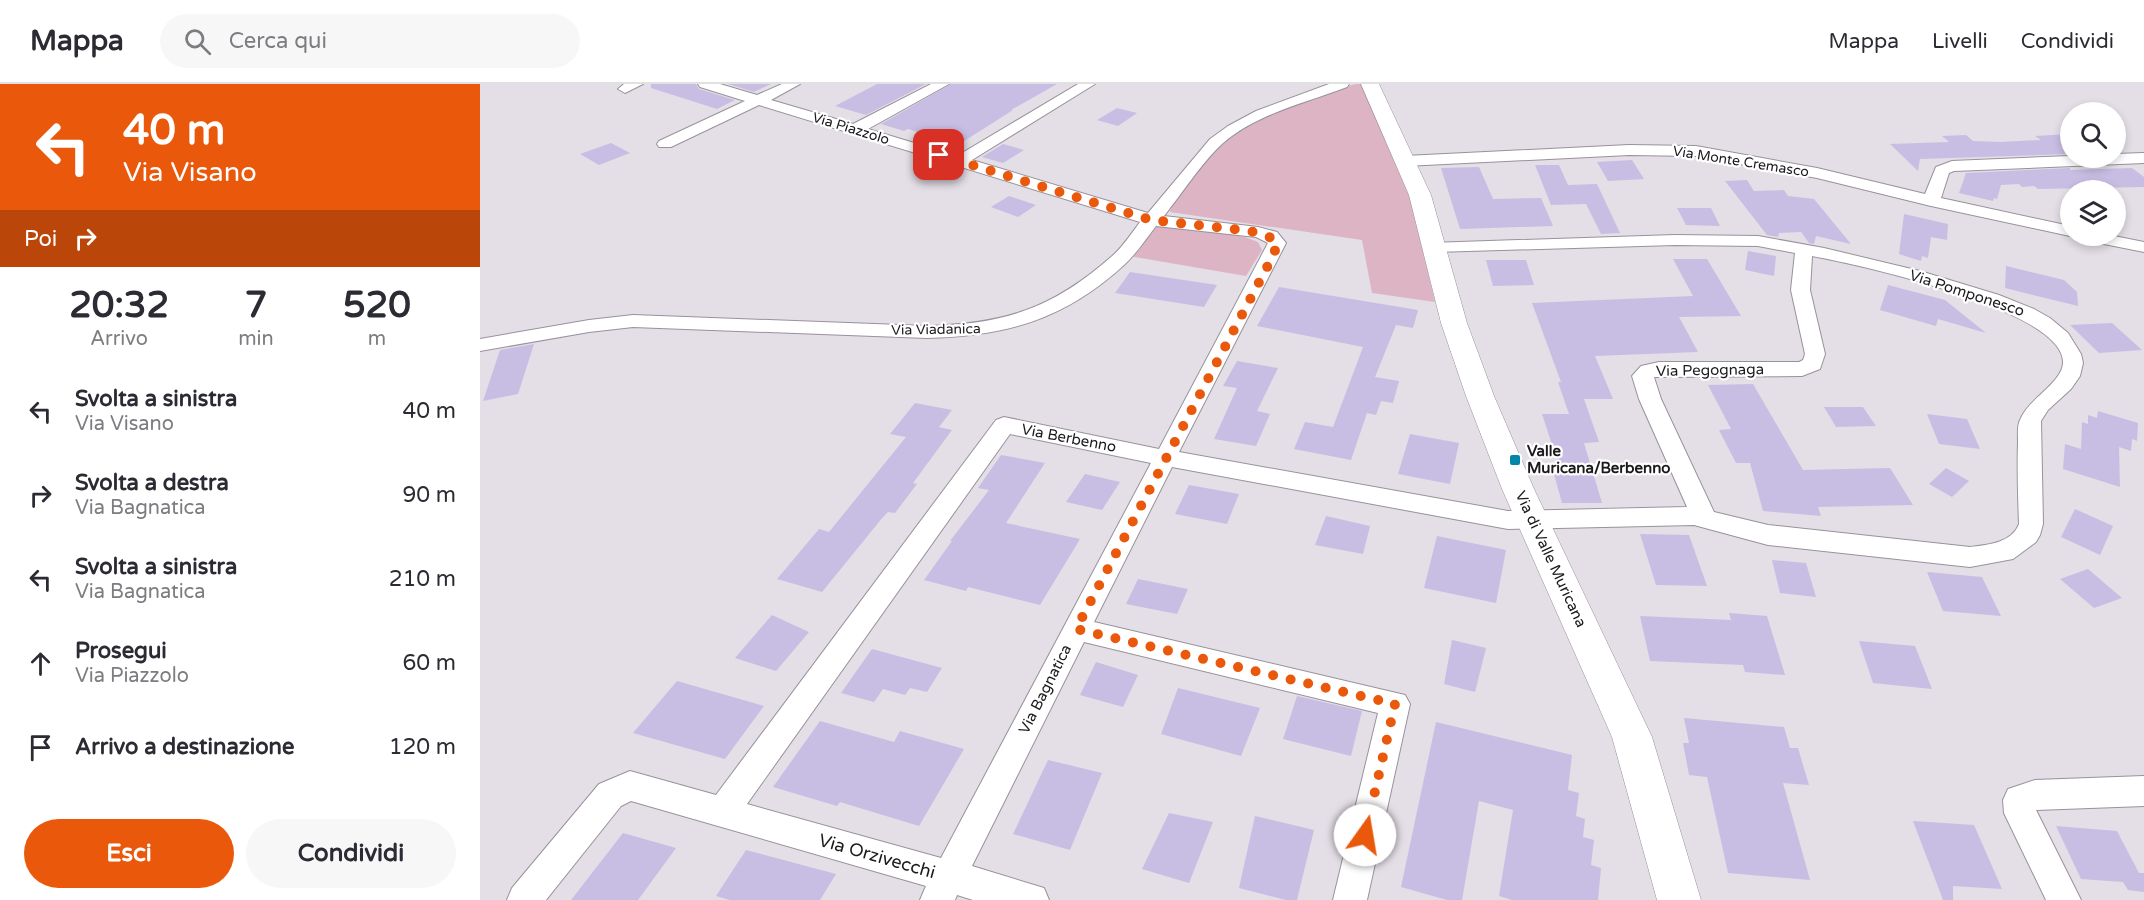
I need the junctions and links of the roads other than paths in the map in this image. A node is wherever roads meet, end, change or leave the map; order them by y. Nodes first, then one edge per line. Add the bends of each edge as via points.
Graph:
1 (705, 84) edge
2 (793, 84) edge
3 (942, 84) edge
4 (1088, 84) edge
5 (1342, 84) edge
6 (1370, 84) edge
7 (759, 100) junction
8 (856, 129) junction
9 (664, 144) dead end
10 (2144, 158) edge
11 (960, 161) junction
12 (1405, 161) junction
13 (1931, 201) junction
14 (1151, 220) junction
15 (2060, 229) edge
16 (2126, 243) edge
17 (1435, 247) junction
18 (2144, 247) edge
19 (1805, 249) junction
20 (480, 345) edge
21 (1165, 458) junction
22 (1704, 517) junction
23 (1533, 521) junction
24 (1076, 629) junction
25 (2144, 791) edge
26 (723, 811) junction
27 (943, 889) edge
28 (524, 900) edge
29 (1032, 900) edge
30 (1350, 900) edge
31 (1679, 900) edge
32 (2064, 900) edge

1 - 7 street, Via Piazzolo
2 - 7 street
3 - 8 street
4 - 11 street
5 - 14 street, Via Viadanica via 1261,114 1233,129 1206,150
6 - 12 street, Via di Valle Muricana
7 - 8 street, Via Piazzolo
7 - 9 street
8 - 11 street, Via Piazzolo
10 - 13 street via 1952,166 1942,170
11 - 14 street, Via Piazzolo
12 - 13 street, Via Monte Cremasco via 1696,151 1743,159 1807,178
12 - 17 street, Via di Valle Muricana
13 - 15 street
14 - 20 street, Via Viadanica via 1130,249 1096,278 1050,308 998,327 927,332 633,321
14 - 21 street, Via Bagnatica via 1258,232 1277,243
16 - 18 street
17 - 19 street, Via Pomponesco via 1723,239
17 - 23 street, Via di Valle Muricana via 1454,323 1476,386
19 - 22 street, Via Pegognaga via 1798,288 1815,354 1812,365 1802,369 1659,369 1643,376
19 - 22 street, Via Pomponesco via 1913,274 1992,298 2038,318 2064,341 2072,358 2069,376 2030,421 2030,529 2023,540 2004,552 1970,557 1768,535
21 - 23 street, Via Berbenno via 1500,519
21 - 24 street, Via Bagnatica
21 - 26 street, Via Berbenno via 1004,425
22 - 23 street, Via Pomponesco via 1662,514
23 - 31 street, Via di Valle Muricana via 1632,737
24 - 27 street, Via Bagnatica
24 - 30 street via 1395,704
25 - 32 street via 2035,795 2019,800 2020,813
26 - 27 street, Via Orzivecchi
26 - 28 street, Via Orzivecchi via 630,786 610,795
27 - 29 street, Via Orzivecchi

